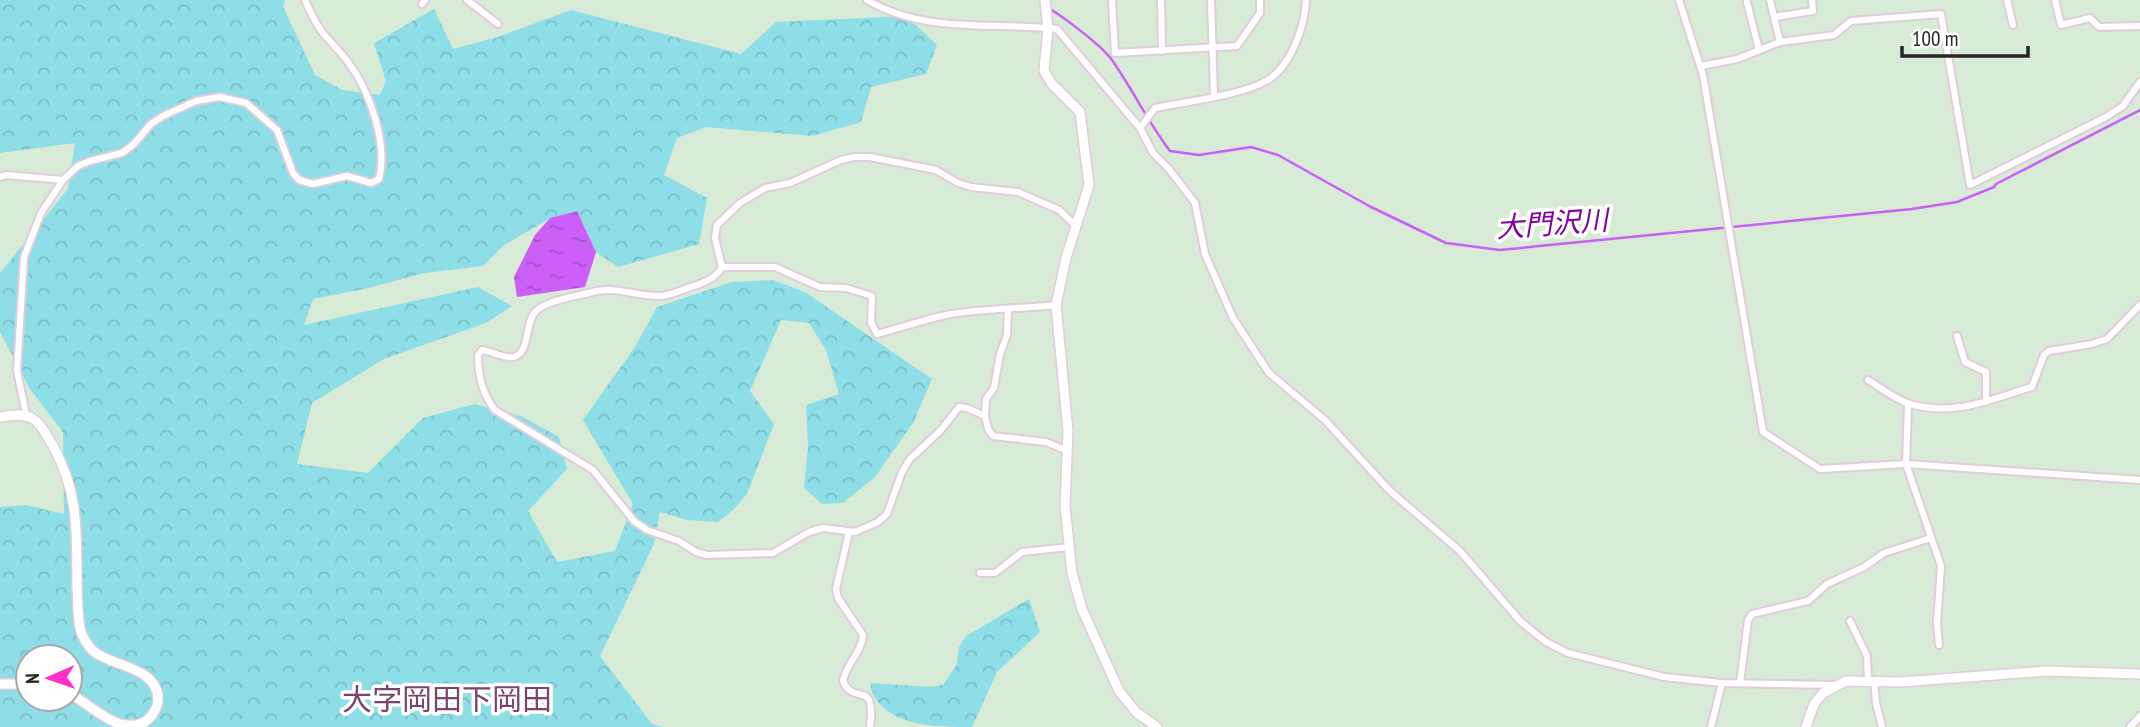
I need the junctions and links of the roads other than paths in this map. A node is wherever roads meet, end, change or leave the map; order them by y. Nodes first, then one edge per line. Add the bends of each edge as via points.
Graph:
1 (305, 0) edge
2 (467, 0) edge
3 (867, 0) edge
4 (1112, 0) edge
5 (1161, 0) edge
6 (1211, 0) edge
7 (1260, 0) edge
8 (1306, 0) edge
9 (1679, 0) edge
10 (1770, 0) edge
11 (1812, 0) edge
12 (2007, 0) edge
13 (2055, 0) edge
14 (1046, 1) edge
15 (1747, 2) edge
16 (1774, 17) junction
17 (498, 24) dead end
18 (2013, 25) dead end
19 (2140, 26) edge
20 (1048, 28) junction
21 (1780, 42) junction
22 (1212, 49) junction
23 (1759, 50) junction
24 (1162, 51) junction
25 (1700, 66) junction
26 (2140, 82) edge
27 (1214, 95) junction
28 (1140, 128) junction
29 (0, 177) edge
30 (63, 180) junction
31 (1077, 227) junction
32 (722, 267) junction
33 (1056, 305) junction
34 (2140, 305) edge
35 (1008, 310) junction
36 (1957, 336) dead end
37 (1868, 380) dead end
38 (1986, 402) junction
39 (1908, 404) junction
40 (26, 414) junction
41 (985, 415) junction
42 (0, 417) edge
43 (1068, 451) junction
44 (1906, 464) junction
45 (2140, 480) edge
46 (849, 532) junction
47 (1931, 538) junction
48 (1069, 547) junction
49 (980, 573) dead end
50 (1850, 621) dead end
51 (1939, 645) dead end
52 (2140, 674) edge
53 (1871, 680) junction
54 (1722, 683) junction
55 (1740, 683) junction
56 (1834, 685) junction
57 (84, 703) edge
58 (2140, 716) edge
59 (870, 727) edge
60 (1157, 727) edge
61 (1711, 727) edge
62 (1806, 727) edge
63 (1882, 727) edge
64 (2130, 727) edge

1 - 30 street via 322,32 349,62 371,108 380,134 381,172 376,182 347,176 313,184 299,180 277,130 246,103 220,97 196,101 163,116 122,153 78,166
2 - 17 street
3 - 20 street via 887,11 947,24
4 - 24 street via 1115,53
5 - 24 street
6 - 22 street
7 - 22 street via 1260,13 1237,46
8 - 27 street via 1295,42 1281,68 1250,88
9 - 25 street
10 - 16 street
11 - 16 street via 1813,11
12 - 18 street
13 - 19 street via 2061,25 2090,18 2099,27
14 - 20 street
15 - 23 street
16 - 21 street
20 - 28 street via 1057,29
20 - 31 street via 1044,71 1080,112 1084,128 1089,185
21 - 23 street
21 - 26 street via 1834,35 1851,21 1941,14 1970,185 2106,117 2123,106
22 - 24 street
22 - 27 street
23 - 25 street
25 - 44 street via 1763,432 1820,469
27 - 28 street via 1155,108
28 - 54 street via 1153,153 1195,203 1205,254 1233,318 1269,373 1325,419 1390,491 1460,551 1521,622 1568,653 1664,677
29 - 30 street
30 - 40 street via 41,213 24,257 17,371
31 - 32 street via 1059,210 1018,192 971,187 936,170 854,157 790,183 765,188 740,203 717,225
31 - 33 street
32 - 35 street via 775,267 820,287 872,296 871,322 877,334 946,315
32 - 46 street via 707,281 664,296 601,290 548,303 536,311 522,351 514,357 482,350 478,355 487,400 495,410 593,470 634,521 696,552 762,555 823,528
33 - 35 street
33 - 43 street
34 - 38 street via 2107,339 2049,351 2032,387
35 - 41 street via 1007,335
36 - 38 street via 1965,362 1986,372
37 - 39 street
38 - 39 street via 1948,410
39 - 44 street
40 - 42 street
40 - 57 street via 42,426 72,488 78,616 86,642 102,657 144,675 157,691 158,702 149,718 135,725 109,718
41 - 43 street via 993,436 1046,442
41 - 46 street via 958,407 910,458 887,514
43 - 48 street via 1065,506
44 - 45 street
44 - 47 street
46 - 59 street via 836,589 863,642 843,681 851,691 871,700
47 - 51 street via 1941,566
47 - 55 street via 1884,553 1828,584 1808,601 1752,614
48 - 49 street via 1022,552 995,573
48 - 60 street via 1082,609 1119,691 1137,713
50 - 53 street via 1863,643
52 - 53 street via 2048,671
53 - 56 street
53 - 63 street
54 - 55 street
54 - 61 street
55 - 56 street
56 - 62 street via 1814,704
58 - 64 street

